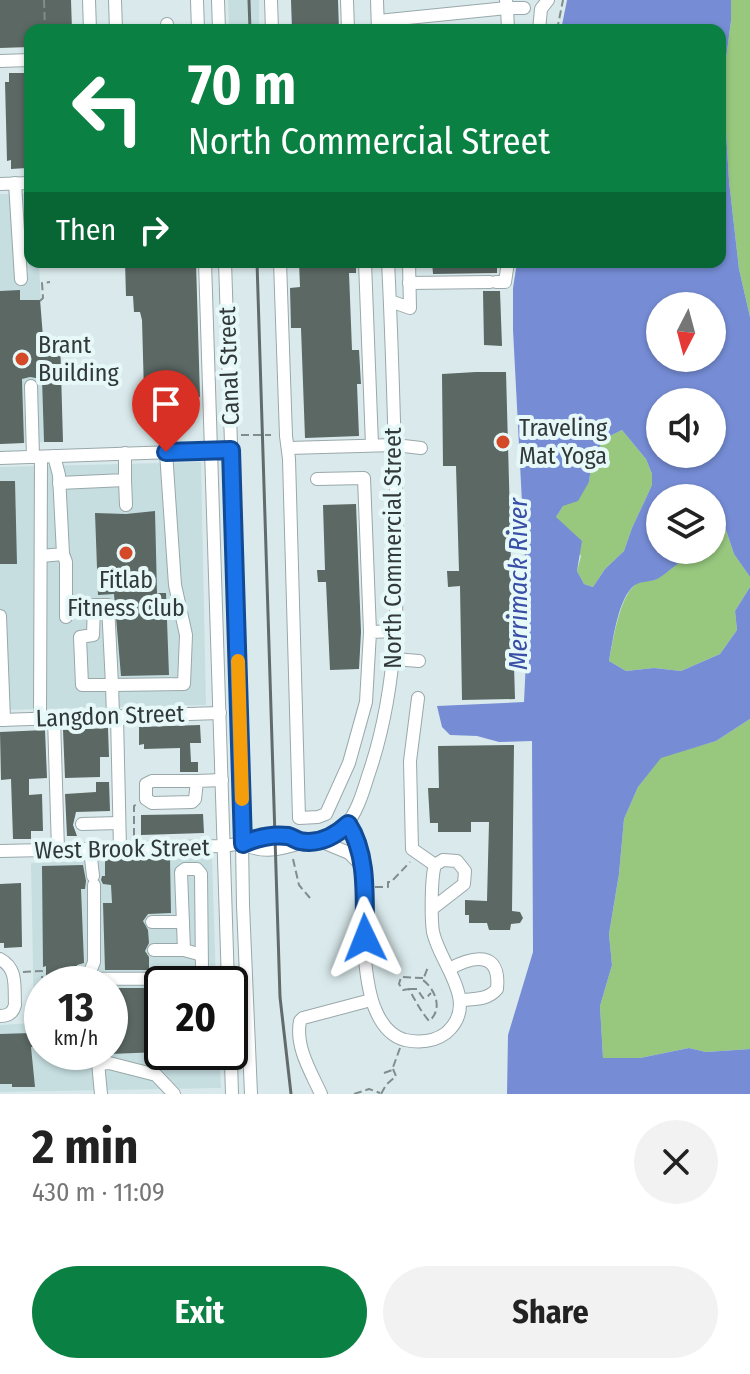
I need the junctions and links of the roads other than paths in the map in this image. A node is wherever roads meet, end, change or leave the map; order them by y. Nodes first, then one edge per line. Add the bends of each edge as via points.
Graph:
1 (89, 0) edge
2 (115, 0) edge
3 (197, 0) edge
4 (218, 0) edge
5 (271, 0) edge
6 (347, 0) edge
7 (377, 0) edge
8 (507, 4) edge
9 (524, 4) edge
10 (544, 5) edge
11 (90, 24) edge
12 (116, 24) edge
13 (198, 24) edge
14 (219, 24) edge
15 (272, 24) edge
16 (348, 24) edge
17 (378, 24) edge
18 (407, 24) edge
19 (508, 24) edge
20 (24, 60) edge
21 (0, 61) edge
22 (15, 183) junction
23 (24, 183) edge
24 (0, 184) edge
25 (205, 268) edge
26 (225, 268) edge
27 (280, 268) edge
28 (365, 268) edge
29 (388, 268) edge
30 (409, 268) edge
31 (505, 268) edge
32 (21, 279) dead end
33 (409, 283) junction
34 (390, 301) junction
35 (31, 386) dead end
36 (372, 445) junction
37 (395, 445) junction
38 (288, 448) junction
39 (421, 448) dead end
40 (210, 450) junction
41 (231, 450) junction
42 (166, 452) junction
43 (125, 453) junction
44 (43, 457) junction
45 (0, 458) edge
46 (59, 479) junction
47 (317, 479) dead end
48 (125, 480) junction
49 (126, 505) dead end
50 (63, 554) junction
51 (41, 556) junction
52 (0, 616) edge
53 (66, 617) dead end
54 (396, 631) junction
55 (370, 632) junction
56 (1, 648) edge
57 (394, 659) junction
58 (419, 661) dead end
59 (112, 685) junction
60 (418, 698) dead end
61 (220, 713) junction
62 (115, 716) junction
63 (40, 718) junction
64 (54, 718) junction
65 (2, 720) edge
66 (222, 780) junction
67 (197, 781) junction
68 (119, 823) junction
69 (82, 824) dead end
70 (348, 824) junction
71 (320, 841) junction
72 (243, 844) junction
73 (223, 846) junction
74 (185, 847) junction
75 (90, 849) junction
76 (120, 849) junction
77 (58, 850) junction
78 (0, 851) edge
79 (361, 865) junction
80 (435, 865) junction
81 (187, 869) junction
82 (433, 908) junction
83 (152, 922) dead end
84 (183, 922) junction
85 (154, 950) dead end
86 (184, 950) junction
87 (202, 955) junction
88 (0, 959) edge
89 (92, 966) edge
90 (227, 966) edge
91 (449, 969) junction
92 (128, 979) edge
93 (371, 1000) junction
94 (461, 1000) junction
95 (0, 1016) edge
96 (128, 1068) edge
97 (99, 1070) edge
98 (231, 1070) edge
99 (101, 1094) edge
100 (174, 1094) edge
101 (232, 1094) edge
102 (251, 1094) edge
103 (321, 1094) edge

1 - 11 street
2 - 12 street
3 - 13 street
4 - 14 street
5 - 15 street
6 - 16 street
7 - 17 street
8 - 9 street
8 - 18 street
8 - 19 street
9 - 10 street
20 - 21 street
22 - 23 street
22 - 24 street
22 - 32 street
25 - 40 street, Canal Street
26 - 41 street, Canal Street
27 - 38 street
28 - 36 street
29 - 34 street, North Commercial Street
30 - 33 street
31 - 33 street via 497,282
33 - 34 street via 410,308
34 - 37 street, North Commercial Street
35 - 44 street
36 - 37 street
36 - 38 street
37 - 39 street
37 - 54 street, North Commercial Street
38 - 55 street via 299,818 326,814 344,774 366,702
40 - 41 street
40 - 42 street
40 - 61 street, Canal Street
41 - 72 street, Canal Street
42 - 43 street
42 - 59 street via 175,585 186,635 184,684
43 - 44 street
43 - 48 street
44 - 45 street
44 - 46 street
44 - 51 street
46 - 48 street
46 - 50 street
47 - 55 street via 364,478
48 - 49 street
50 - 51 street
50 - 53 street
51 - 63 street
52 - 56 street
54 - 55 street
54 - 57 street, North Commercial Street
56 - 65 street
57 - 58 street
57 - 70 street, North Commercial Street via 386,721
59 - 59 street via 82,685 80,637 93,635 94,605 108,605
59 - 62 street
60 - 80 street via 410,761 412,849
61 - 62 street, Langdon Street
61 - 66 street, Canal Street
62 - 64 street, Langdon Street
62 - 68 street
63 - 64 street, Langdon Street
63 - 65 street, Langdon Street
64 - 77 street
66 - 67 street
66 - 73 street, Canal Street
67 - 67 street via 192,802 146,799 146,784 152,781
68 - 69 street
68 - 76 street
70 - 71 street
70 - 79 street
71 - 72 street via 288,836
71 - 79 street via 349,853
72 - 73 street, West Brook Street
72 - 102 street, Canal Street
73 - 74 street, West Brook Street
73 - 90 street, Canal Street
74 - 76 street, West Brook Street
74 - 81 street
75 - 76 street, West Brook Street
75 - 77 street, West Brook Street
75 - 89 street
77 - 78 street, West Brook Street
79 - 93 street
80 - 82 street
80 - 82 street via 457,861 467,877 461,889
81 - 84 street via 181,872
81 - 87 street via 201,874
82 - 91 street via 433,931
83 - 84 street
84 - 86 street
85 - 86 street
86 - 87 street
87 - 92 street via 202,970 195,976
88 - 95 street via 14,972 15,1005 8,1016
91 - 94 street
91 - 94 street via 480,958 496,971 493,993
93 - 94 street via 389,1032 420,1042 451,1028
93 - 103 street via 300,1021 304,1058
96 - 100 street via 156,1075
97 - 99 street
98 - 101 street

